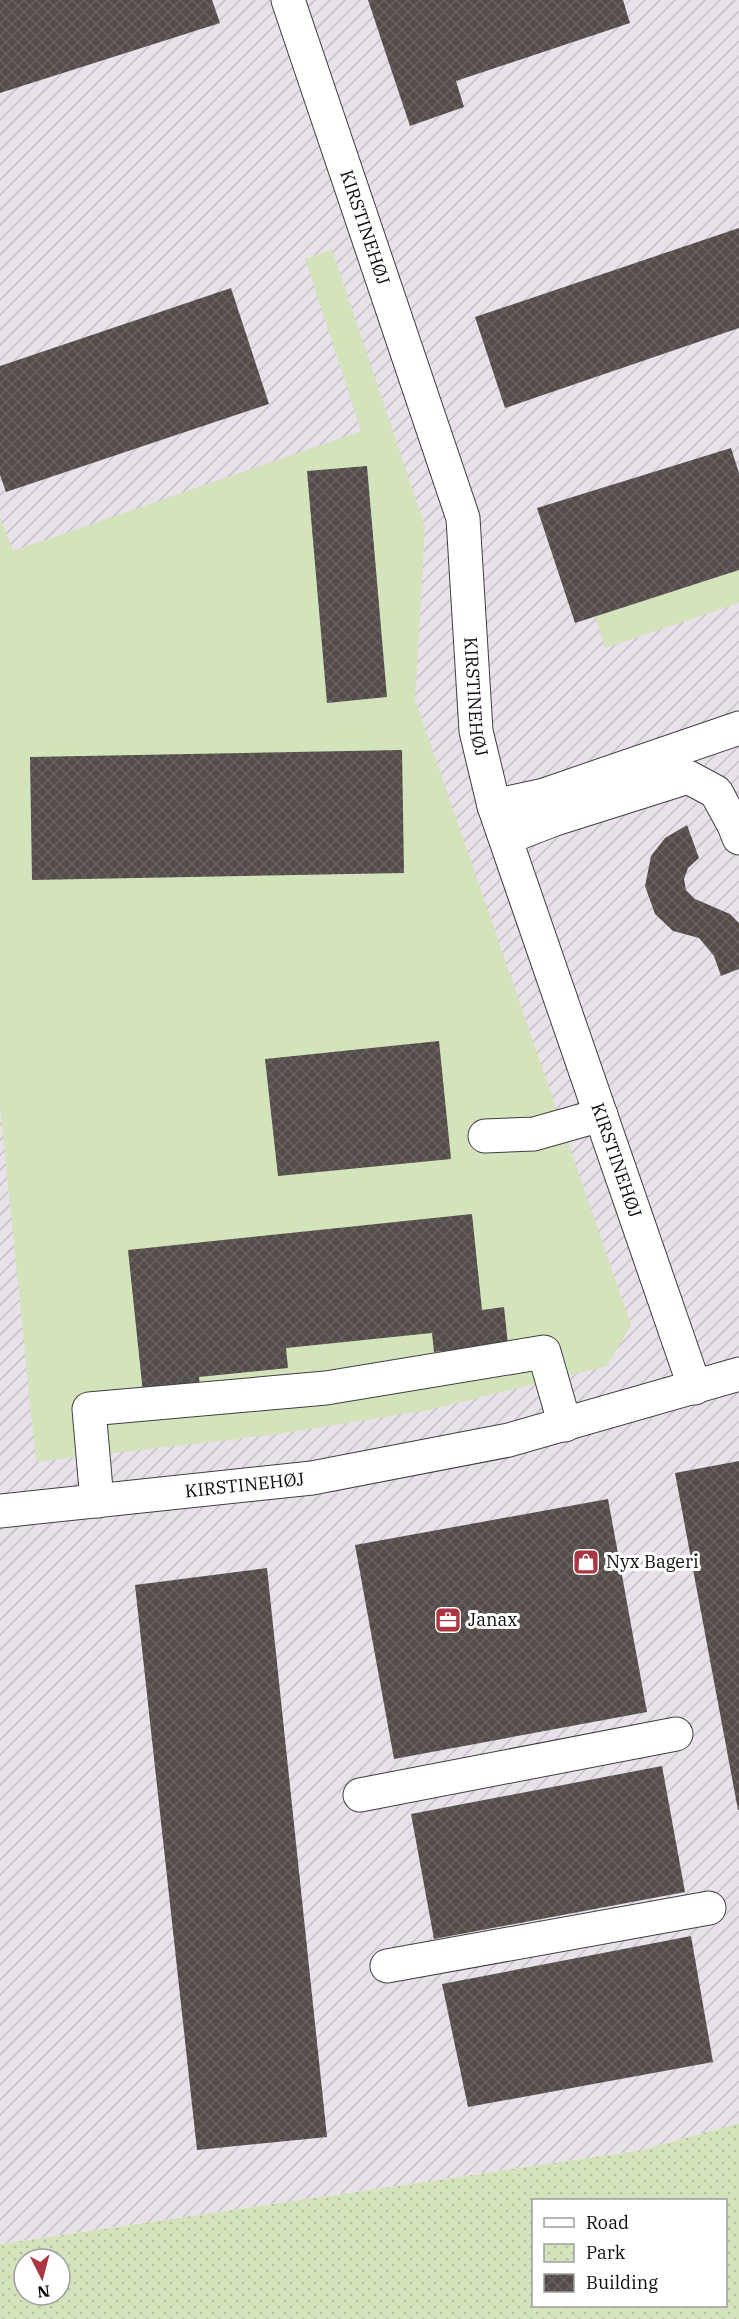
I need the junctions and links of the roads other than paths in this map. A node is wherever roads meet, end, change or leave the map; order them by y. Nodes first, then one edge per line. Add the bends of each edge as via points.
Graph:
1 (288, 0) edge
2 (739, 728) edge
3 (494, 806) junction
4 (506, 838) junction
5 (739, 838) edge
6 (601, 1115) junction
7 (485, 1136) dead end
8 (739, 1374) edge
9 (695, 1388) junction
10 (565, 1425) junction
11 (97, 1501) junction
12 (0, 1511) edge
13 (676, 1734) dead end
14 (360, 1795) dead end
15 (709, 1908) dead end
16 (387, 1966) dead end

1 - 3 street, KIRSTINEHØJ via 463,518 476,731
2 - 3 street via 544,795
3 - 4 street, KIRSTINEHØJ
4 - 5 street via 688,777 716,792
4 - 6 street, KIRSTINEHØJ
6 - 7 street via 534,1134
6 - 9 street, KIRSTINEHØJ
8 - 9 street, KIRSTINEHØJ
9 - 10 street, KIRSTINEHØJ
10 - 11 street, KIRSTINEHØJ via 509,1440 312,1478
10 - 11 street via 544,1352 326,1388 89,1409
11 - 12 street, KIRSTINEHØJ
13 - 14 street
15 - 16 street

